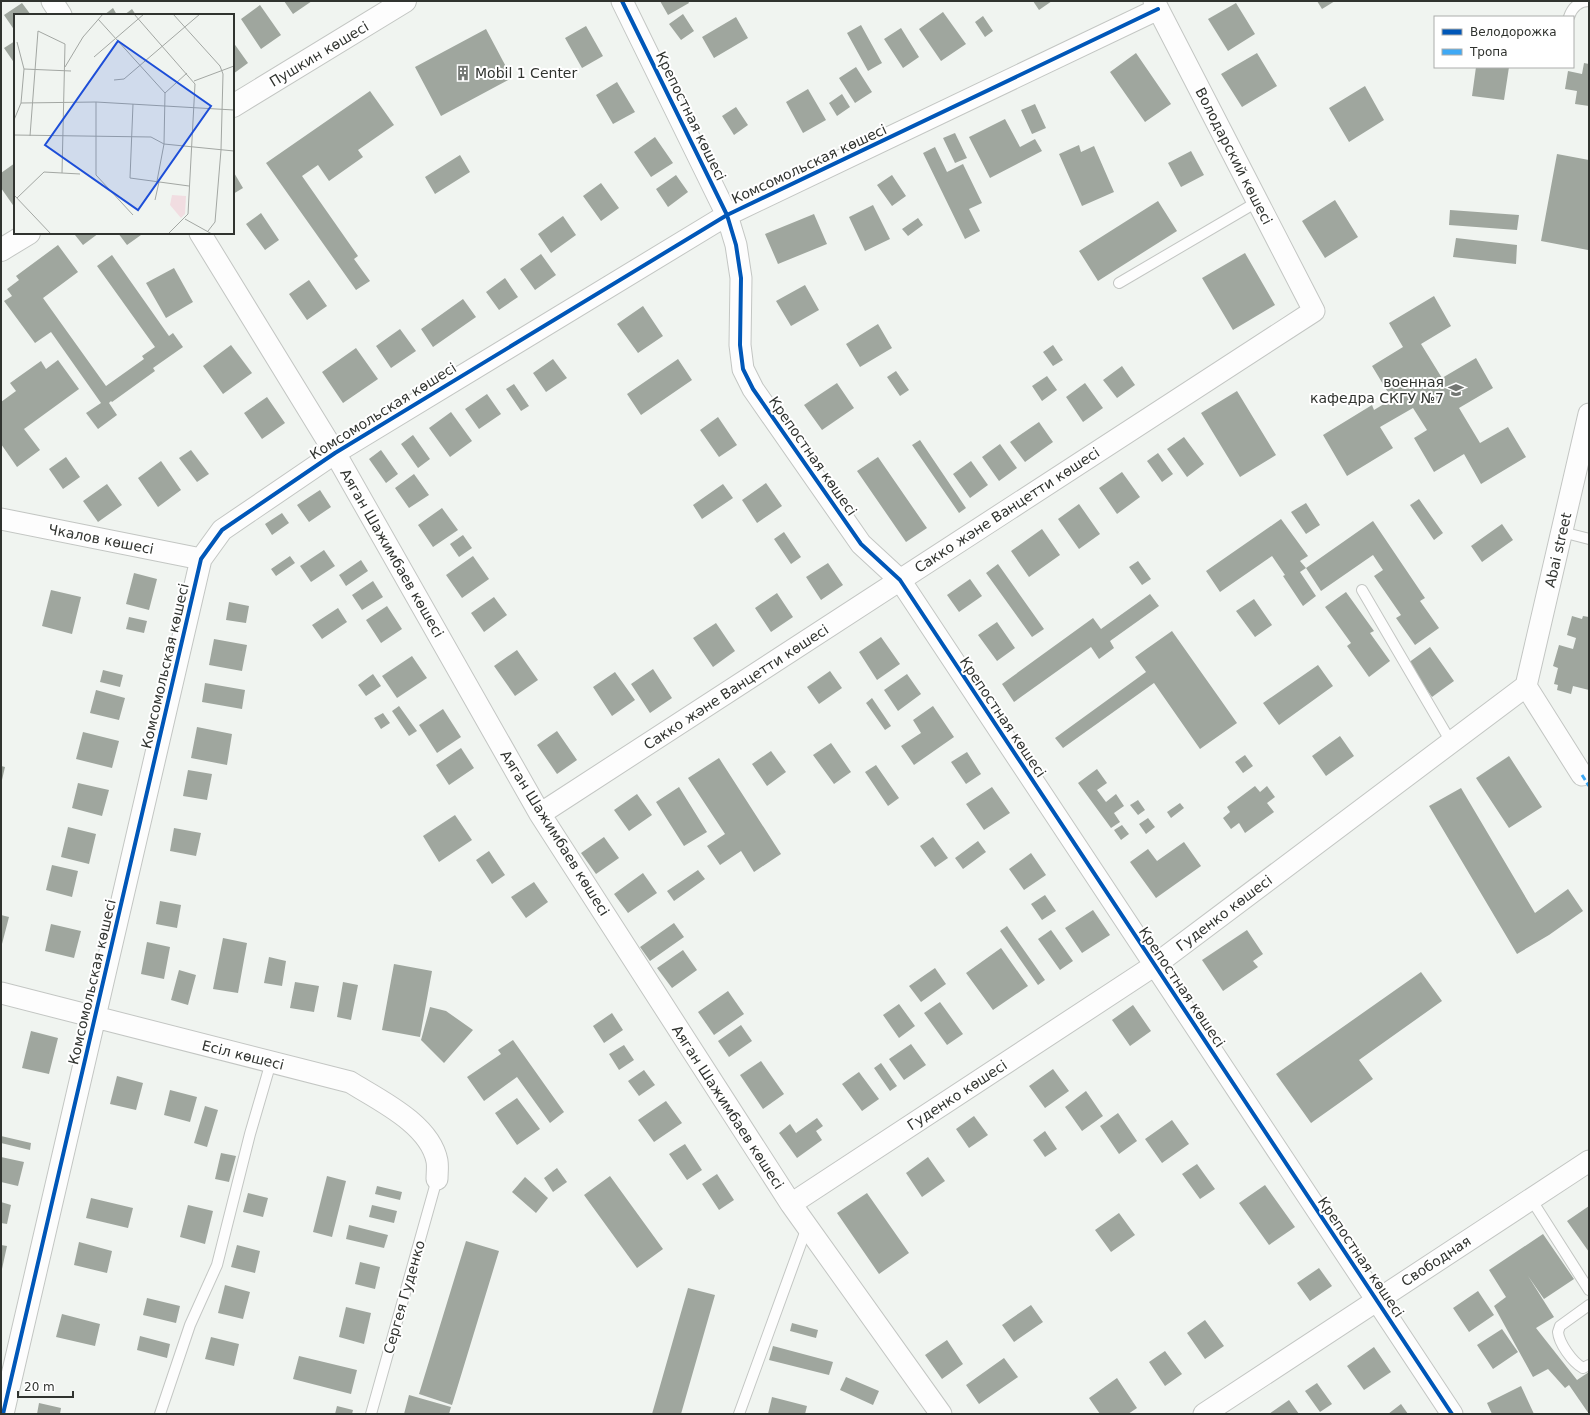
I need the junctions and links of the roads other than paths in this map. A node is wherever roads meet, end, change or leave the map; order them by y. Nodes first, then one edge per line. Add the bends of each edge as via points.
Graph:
1 (52, 1) edge
2 (405, 1) edge
3 (622, 1) edge
4 (1580, 2) edge
5 (1156, 5) edge
6 (60, 14) edge
7 (1570, 16) edge
8 (234, 105) edge
9 (1257, 202) junction
10 (728, 215) junction
11 (27, 234) edge
12 (201, 234) edge
13 (1, 250) edge
14 (1119, 283) dead end
15 (1314, 311) joint
16 (1589, 414) edge
17 (335, 453) junction
18 (1, 519) edge
19 (1562, 532) junction
20 (1589, 539) edge
21 (201, 559) junction
22 (900, 580) junction
23 (1362, 590) dead end
24 (1526, 686) junction
25 (1451, 742) junction
26 (1582, 775) dead end
27 (540, 814) junction
28 (1155, 965) junction
29 (1, 993) edge
30 (95, 1017) junction
31 (271, 1062) junction
32 (1589, 1161) edge
33 (437, 1179) joint
34 (1531, 1199) junction
35 (790, 1204) junction
36 (808, 1227) junction
37 (1589, 1290) edge
38 (1377, 1300) junction
39 (1589, 1305) edge
40 (1589, 1365) edge
41 (3, 1414) edge
42 (160, 1414) edge
43 (371, 1414) edge
44 (739, 1414) edge
45 (941, 1414) edge
46 (1204, 1414) edge
47 (1452, 1414) edge

1 - 6 street
2 - 8 street, Пушкин көшесі
3 - 10 street, Крепостная көшесі
4 - 7 lane
5 - 9 street, Володарский көшесі
5 - 10 street, Комсомольская көшесі
9 - 14 lane
9 - 15 street, Володарский көшесі
10 - 17 street, Комсомольская көшесі
10 - 22 street, Крепостная көшесі via 741,278 740,345 743,369 753,389 861,544
11 - 13 street
12 - 17 street, Аяган Шажимбаев көшесі
15 - 22 street, Сакко және Ванцетти көшесі
16 - 19 street, Abai street
17 - 21 street, Комсомольская көшесі via 222,530
17 - 27 street, Аяган Шажимбаев көшесі
18 - 21 street, Чкалов көшесі
19 - 20 lane
19 - 24 street, Abai street
21 - 30 street, Комсомольская көшесі
22 - 27 street, Сакко және Ванцетти көшесі
22 - 28 street, Крепостная көшесі
23 - 25 lane
24 - 25 street, Гуденко көшесі
24 - 26 street
25 - 28 street, Гуденко көшесі
27 - 35 street, Аяган Шажимбаев көшесі
28 - 35 street, Гуденко көшесі
28 - 38 street, Крепостная көшесі
29 - 30 street, Есіл көшесі
30 - 31 street, Есіл көшесі
30 - 41 street, Комсомольская көшесі
31 - 33 street, Есіл көшесі via 350,1082 401,1113 429,1142 437,1160
31 - 42 lane via 250,1134 218,1265 190,1326
32 - 34 street, Свободная
33 - 43 lane, Сергея Гуденко
34 - 37 lane
34 - 38 street, Свободная
35 - 36 street, Аяган Шажимбаев көшесі
36 - 44 lane
36 - 45 street, Аяган Шажимбаев көшесі
38 - 46 street, Свободная
38 - 47 street, Крепостная көшесі
39 - 40 lane via 1560,1326 1558,1332 1562,1343 1576,1362 1583,1368

